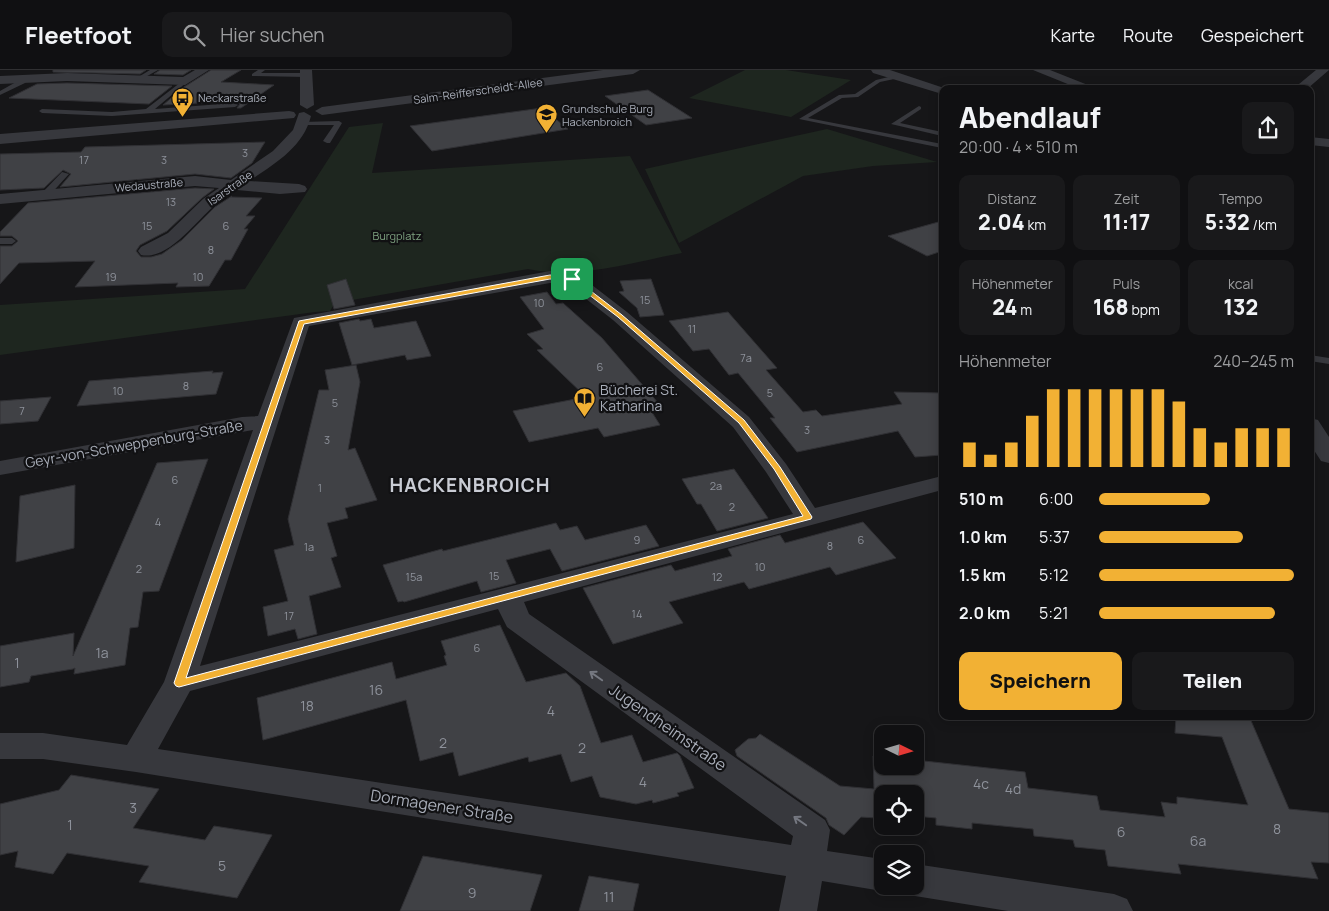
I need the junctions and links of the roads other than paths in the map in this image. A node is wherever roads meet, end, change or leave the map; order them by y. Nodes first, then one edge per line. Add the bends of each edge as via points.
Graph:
1 (154, 70) edge
2 (202, 70) edge
3 (262, 70) edge
4 (612, 70) edge
5 (633, 70) edge
6 (877, 70) edge
7 (1039, 70) edge
8 (1323, 70) edge
9 (306, 73) edge
10 (897, 77) junction
11 (24, 79) junction
12 (138, 79) junction
13 (0, 80) edge
14 (185, 81) junction
15 (1081, 85) edge
16 (1304, 85) edge
17 (939, 89) edge
18 (0, 93) edge
19 (235, 105) dead end
20 (919, 108) dead end
21 (322, 109) junction
22 (42, 111) dead end
23 (148, 111) junction
24 (298, 114) junction
25 (939, 133) edge
26 (0, 137) edge
27 (327, 140) dead end
28 (1314, 141) edge
29 (1329, 143) edge
30 (939, 145) edge
31 (65, 174) dead end
32 (235, 184) junction
33 (299, 189) dead end
34 (45, 195) junction
35 (0, 199) edge
36 (0, 241) edge
37 (12, 241) dead end
38 (146, 251) dead end
39 (1314, 359) edge
40 (1329, 361) edge
41 (268, 422) junction
42 (1314, 432) edge
43 (1329, 456) edge
44 (0, 468) edge
45 (939, 484) edge
46 (808, 517) junction
47 (508, 597) junction
48 (179, 683) junction
49 (0, 746) edge
50 (136, 759) junction
51 (806, 863) junction
52 (874, 874) edge
53 (924, 881) edge
54 (798, 911) edge
55 (1114, 911) edge

1 - 12 lane
2 - 14 street
3 - 9 lane via 254,75
4 - 21 street, Salm-Reifferscheidt-Allee
5 - 21 street, Salm-Reifferscheidt-Allee
6 - 10 street
7 - 15 street
8 - 16 street
9 - 24 street
10 - 17 street
10 - 30 lane via 878,81 856,96 841,96 802,119
11 - 12 street
11 - 13 street
11 - 18 lane
12 - 14 street
14 - 23 lane
19 - 23 lane
20 - 25 lane via 894,124
21 - 24 street
22 - 23 lane via 112,114
24 - 26 street
24 - 27 lane via 339,124
24 - 32 street, Isarstraße via 291,142
28 - 29 street
31 - 34 lane
32 - 33 street, Wedaustraße
32 - 34 street, Wedaustraße via 188,182
32 - 38 street, Isarstraße via 209,202 174,237
34 - 35 street, Wedaustraße
36 - 37 lane
39 - 40 lane
41 - 44 street, Geyr-von-Schweppenburg-Straße
41 - 46 street via 301,322 550,277 572,279 620,316 741,422
41 - 48 street
42 - 43 street
45 - 46 street
46 - 47 street
47 - 48 street
51 -> 47 street, Jugendheimstraße via 812,830 517,620
48 - 50 street
49 - 50 street, Dormagener Straße via 43,746
50 - 51 street, Dormagener Straße
51 - 52 street, Dormagener Straße
51 - 54 street
53 - 55 street

